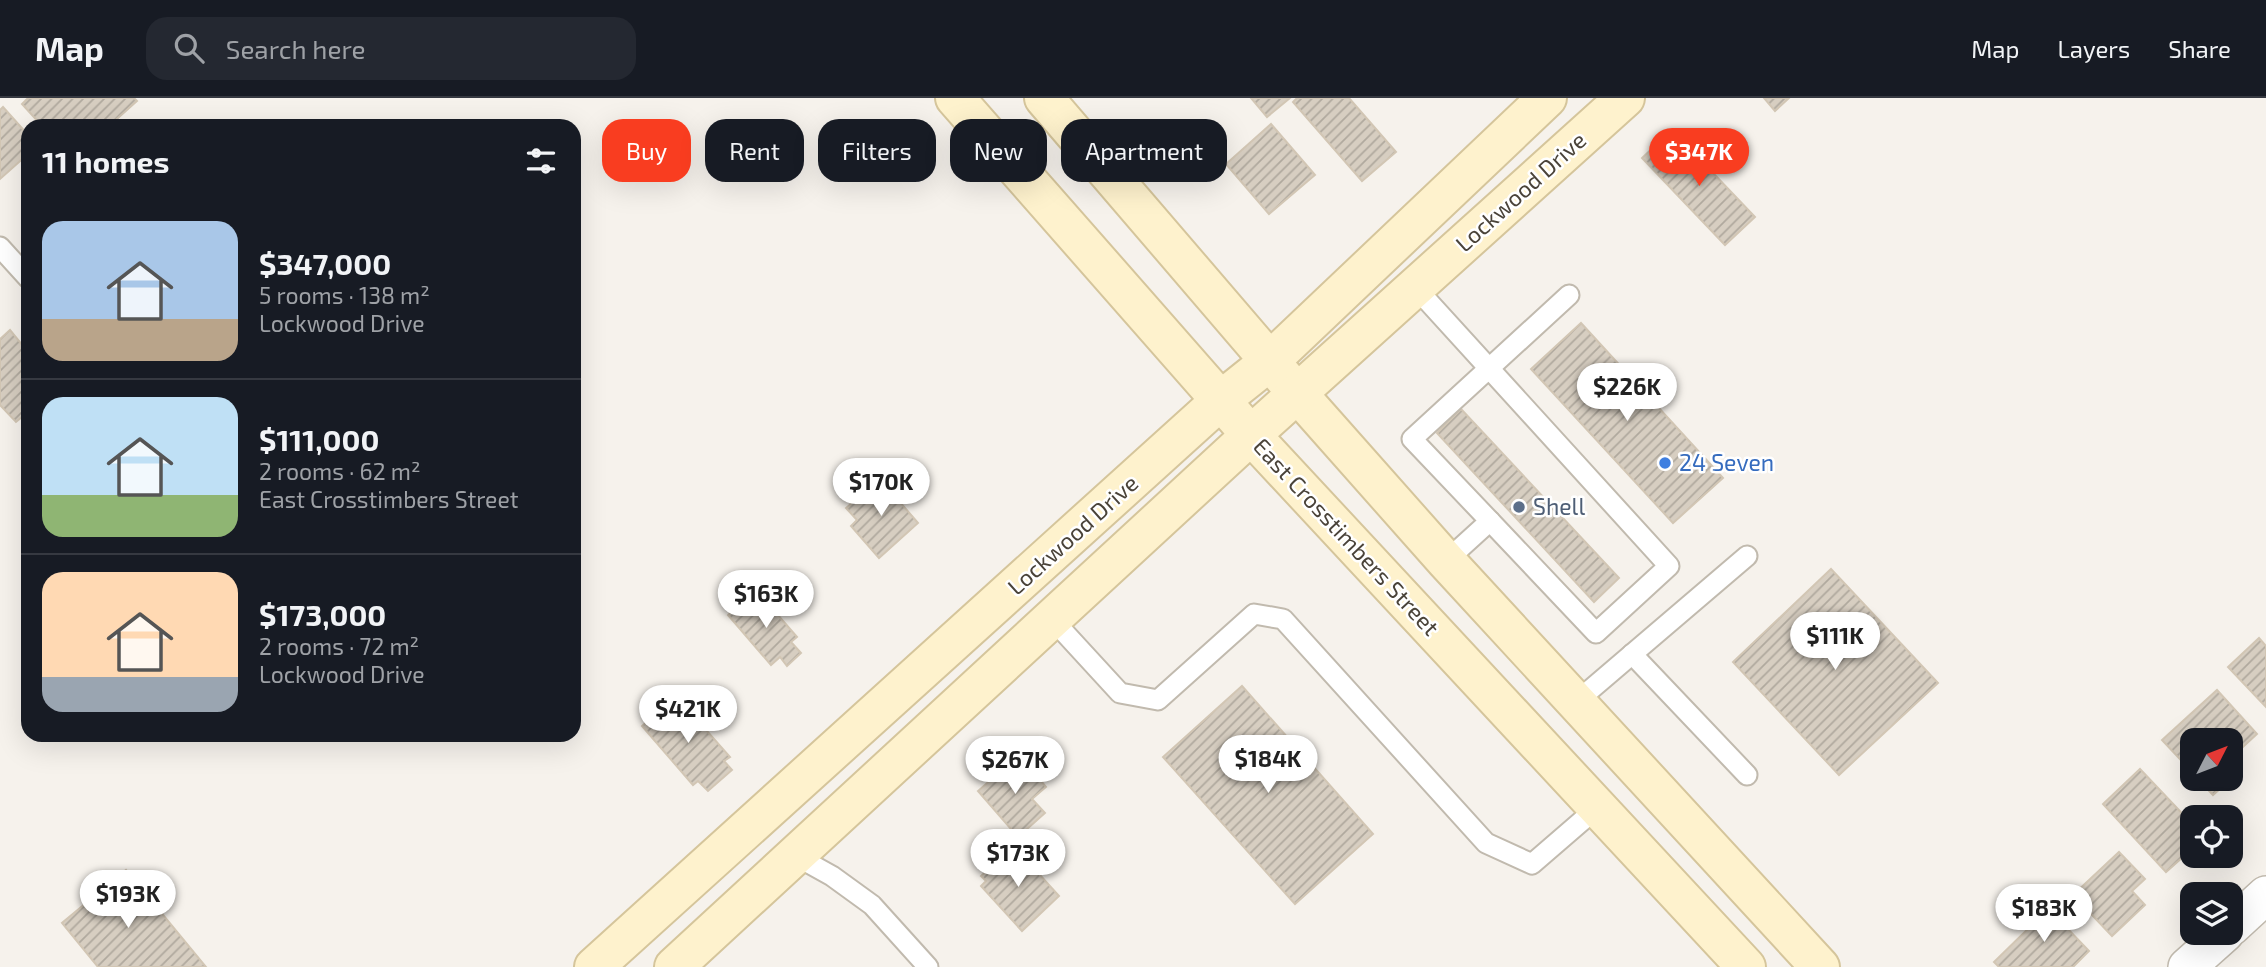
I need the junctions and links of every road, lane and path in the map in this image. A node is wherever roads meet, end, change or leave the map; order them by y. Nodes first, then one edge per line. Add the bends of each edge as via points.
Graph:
1 (955, 98) edge
2 (1044, 98) edge
3 (1547, 98) edge
4 (1625, 98) edge
5 (0, 247) edge
6 (21, 270) edge
7 (1415, 288) junction
8 (1569, 295) dead end
9 (1270, 360) junction
10 (1488, 369) junction
11 (1298, 394) junction
12 (1220, 401) junction
13 (1251, 435) junction
14 (1490, 521) junction
15 (1747, 556) dead end
16 (1446, 561) junction
17 (1052, 619) junction
18 (1632, 654) junction
19 (1576, 702) junction
20 (1747, 775) dead end
21 (1598, 807) junction
22 (759, 818) junction
23 (796, 856) junction
24 (2266, 895) edge
25 (2243, 916) edge
26 (2212, 945) edge
27 (594, 967) edge
28 (674, 967) edge
29 (928, 967) edge
30 (1746, 967) edge
31 (1820, 967) edge
32 (2187, 967) edge

1 - 12 main road, East Crosstimbers Street
2 - 9 main road
3 - 9 main road, Lockwood Drive
4 - 7 main road, Lockwood Drive
5 - 6 lane
7 - 10 lane
7 - 11 main road, Lockwood Drive
8 - 10 lane
9 - 11 main road
9 - 12 main road, Lockwood Drive
10 - 14 lane via 1412,439
10 - 14 lane via 1668,566 1596,633
11 - 13 main road, Lockwood Drive
11 - 16 main road
12 - 13 main road, East Crosstimbers Street
12 - 22 main road, Lockwood Drive
13 - 17 main road, Lockwood Drive
13 - 21 main road, East Crosstimbers Street
14 - 16 lane
15 - 18 lane
16 - 19 main road
17 - 21 lane via 1119,694 1158,700 1254,614 1283,619 1486,844 1532,864
17 - 23 main road, Lockwood Drive
18 - 19 lane
18 - 20 lane
19 - 31 main road
21 - 30 main road, East Crosstimbers Street
22 - 23 main road
22 - 27 main road, Lockwood Drive
23 - 28 main road, Lockwood Drive
23 - 29 lane via 872,905
24 - 25 street
26 - 32 street

